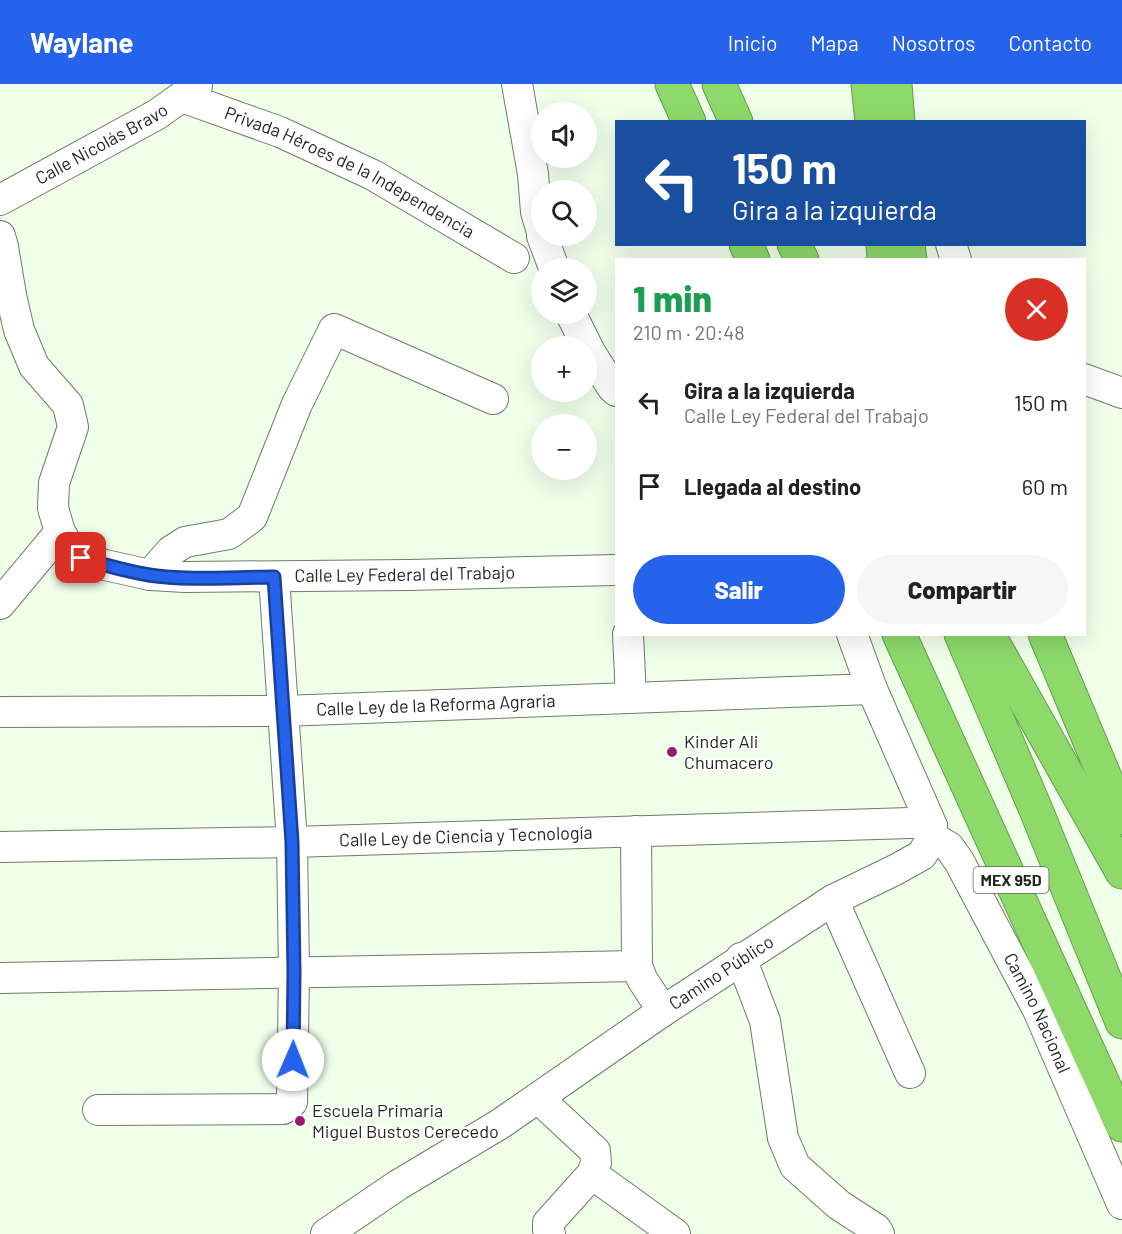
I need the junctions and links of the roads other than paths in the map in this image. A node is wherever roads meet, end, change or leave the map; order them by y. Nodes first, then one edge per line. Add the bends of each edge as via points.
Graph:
1 (517, 84) edge
2 (672, 84) edge
3 (719, 84) edge
4 (868, 84) edge
5 (895, 84) edge
6 (191, 91) edge
7 (688, 120) edge
8 (735, 120) edge
9 (872, 120) edge
10 (898, 120) edge
11 (907, 120) edge
12 (533, 180) edge
13 (0, 200) edge
14 (0, 236) edge
15 (514, 258) dead end
16 (576, 324) edge
17 (1086, 380) edge
18 (615, 390) edge
19 (1122, 392) edge
20 (493, 399) dead end
21 (60, 532) junction
22 (615, 570) edge
23 (150, 575) junction
24 (274, 577) junction
25 (0, 604) edge
26 (628, 636) edge
27 (853, 636) edge
28 (900, 636) edge
29 (962, 636) edge
30 (979, 636) edge
31 (989, 636) edge
32 (1046, 636) edge
33 (872, 689) junction
34 (631, 698) junction
35 (283, 711) junction
36 (0, 712) edge
37 (1122, 818) edge
38 (636, 831) junction
39 (932, 832) junction
40 (292, 842) junction
41 (0, 847) edge
42 (1122, 872) edge
43 (833, 900) junction
44 (741, 958) junction
45 (637, 966) junction
46 (294, 972) junction
47 (0, 978) edge
48 (1122, 998) edge
49 (663, 1011) junction
50 (1122, 1022) edge
51 (910, 1073) dead end
52 (538, 1098) junction
53 (98, 1110) dead end
54 (1122, 1125) edge
55 (592, 1174) junction
56 (1122, 1204) edge
57 (326, 1234) edge
58 (550, 1234) edge
59 (675, 1234) edge
60 (879, 1234) edge

1 - 12 street
2 - 7 highway
3 - 8 highway
4 - 9 highway
5 - 10 highway
5 - 11 street
6 - 13 street, Calle Nicolás Bravo via 156,116
6 - 15 street, Privada Héroes de la Independencia via 373,175
14 - 21 street, Calle Ley Federal del Trabajo via 19,330 34,366 68,405 73,428 54,483 53,508
16 - 18 street
17 - 19 street
20 - 23 street via 334,329 297,405 252,517 230,534 185,542 171,550
21 - 23 street, Calle Ley Federal del Trabajo via 81,558
21 - 25 street
22 - 24 street, Calle Ley Federal del Trabajo
23 - 24 street, Calle Ley Federal del Trabajo
24 - 35 street
26 - 34 street
27 - 33 street
28 - 54 highway, MEX 95D
29 - 50 highway
30 - 48 highway
31 - 42 highway
32 - 37 highway
33 - 34 street, Calle Ley de la Reforma Agraria
33 - 39 street
34 - 35 street, Calle Ley de la Reforma Agraria
35 - 36 street, Calle Ley de la Reforma Agraria
35 - 40 street
38 - 39 street, Calle Ley de Ciencia y Tecnología via 920,823
38 - 40 street, Calle Ley de Ciencia y Tecnología
38 - 45 street
39 - 43 street, Camino Público via 922,855
39 - 56 street, Camino Nacional via 959,861 1038,1010
40 - 41 street, Calle Ley de Ciencia y Tecnología
40 - 46 street
43 - 44 street, Camino Público
43 - 51 street
44 - 49 street, Camino Público
44 - 60 street via 765,1020 783,1138 795,1166
45 - 46 street
45 - 49 street
46 - 47 street
46 - 53 street via 292,1102 283,1110
49 - 52 street, Camino Público
52 - 55 street via 595,1151
52 - 57 street, Camino Público
55 - 58 street via 548,1223
55 - 59 street

